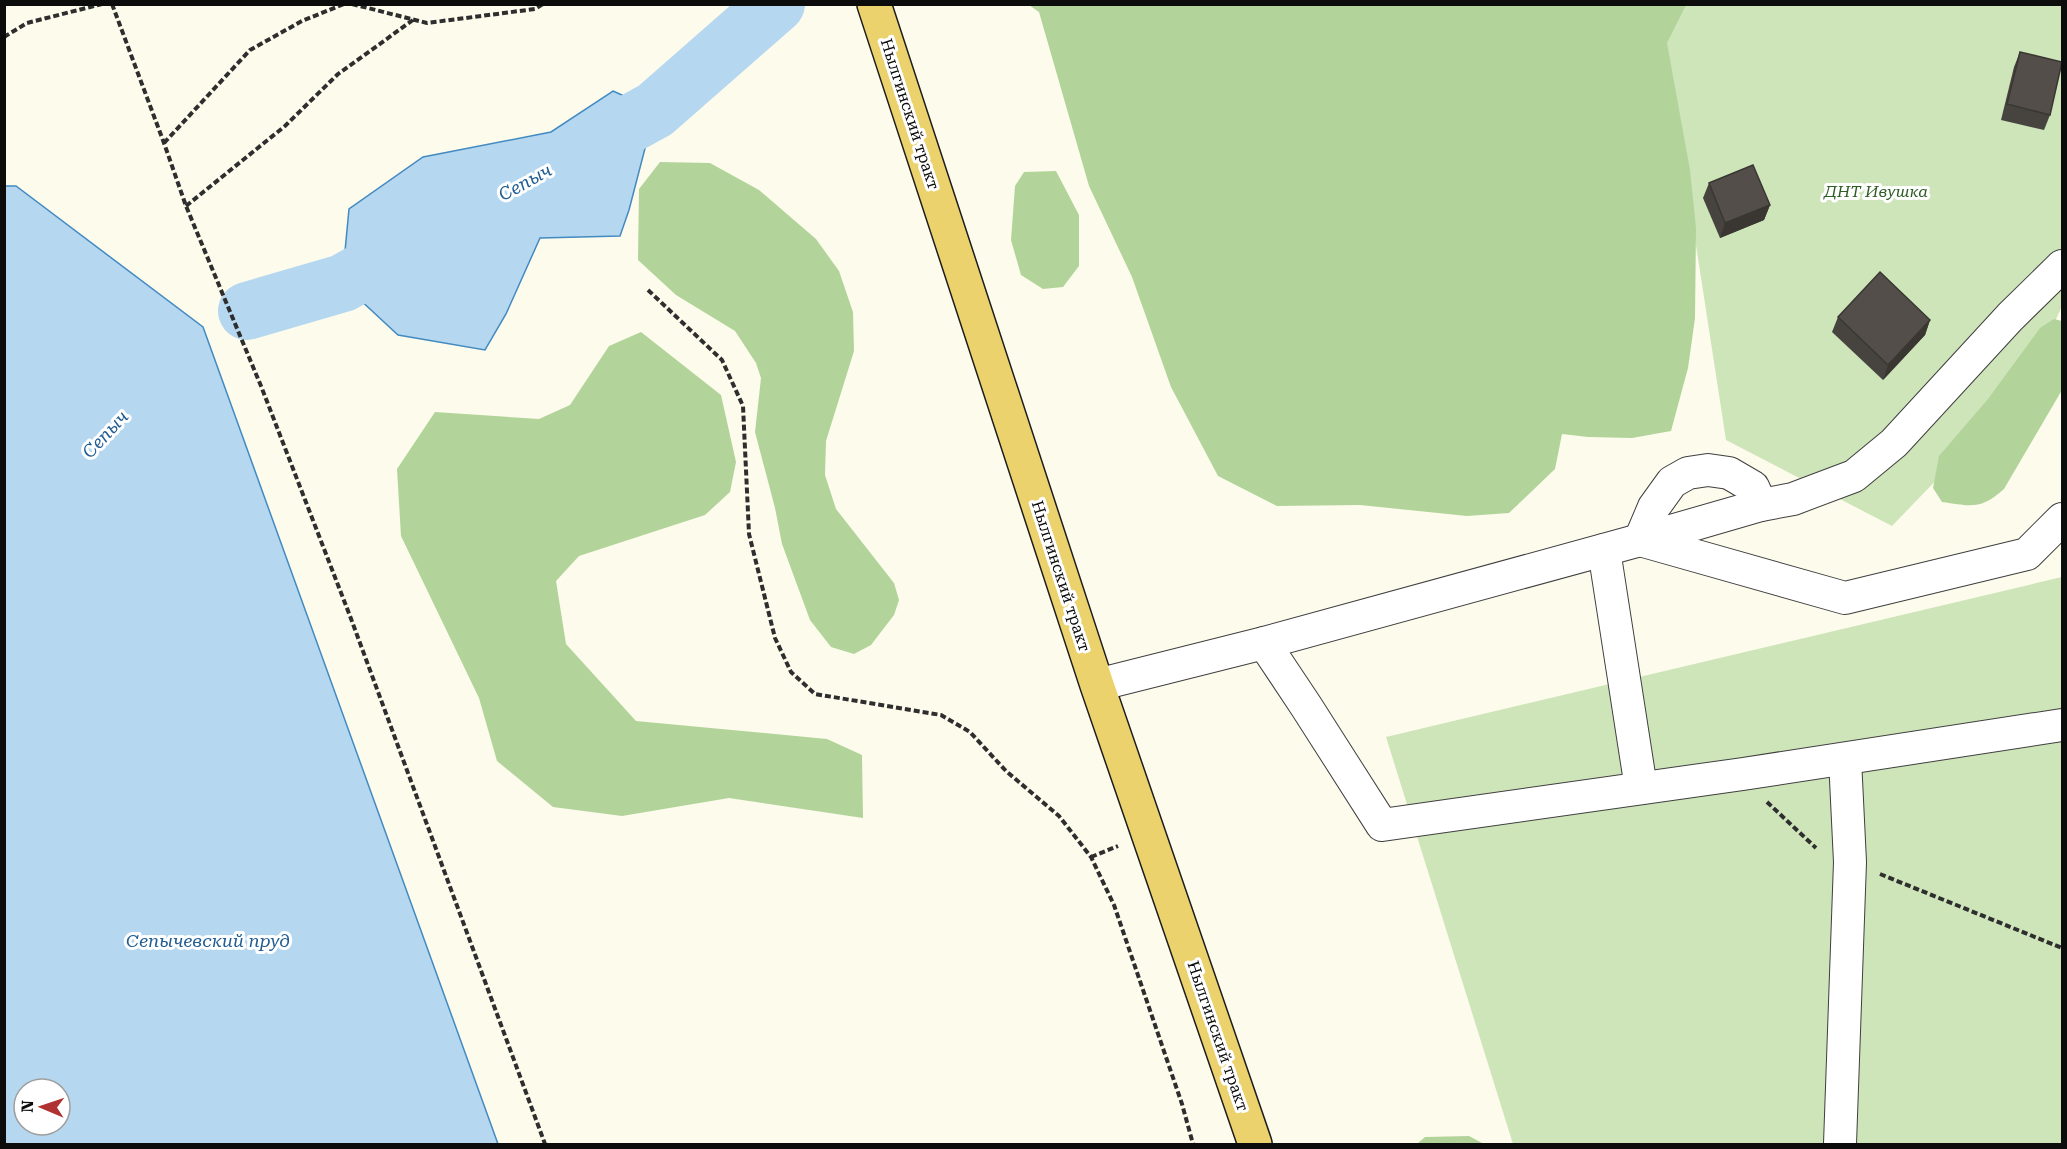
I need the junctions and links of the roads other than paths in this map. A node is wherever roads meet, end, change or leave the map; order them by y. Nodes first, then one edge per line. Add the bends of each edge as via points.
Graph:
1 (875, 6) edge
2 (2062, 266) edge
3 (1761, 505) junction
4 (2062, 519) edge
5 (1640, 540) junction
6 (1604, 550) junction
7 (1264, 643) junction
8 (1097, 686) junction
9 (2062, 725) edge
10 (1845, 759) junction
11 (1641, 788) junction
12 (1255, 1144) edge
13 (1840, 1144) edge

1 - 8 main road, Нылгинский тракт
2 - 3 street via 1894,443 1854,476 1793,499
3 - 5 street
3 - 5 street via 1753,487 1729,473 1688,473 1672,482 1654,507
4 - 5 street via 2027,554 1845,598
5 - 6 street
6 - 7 street
6 - 11 street
7 - 8 street
7 - 11 street via 1382,825
8 - 12 main road, Нылгинский тракт
9 - 10 street
10 - 11 street
10 - 13 street via 1851,862

